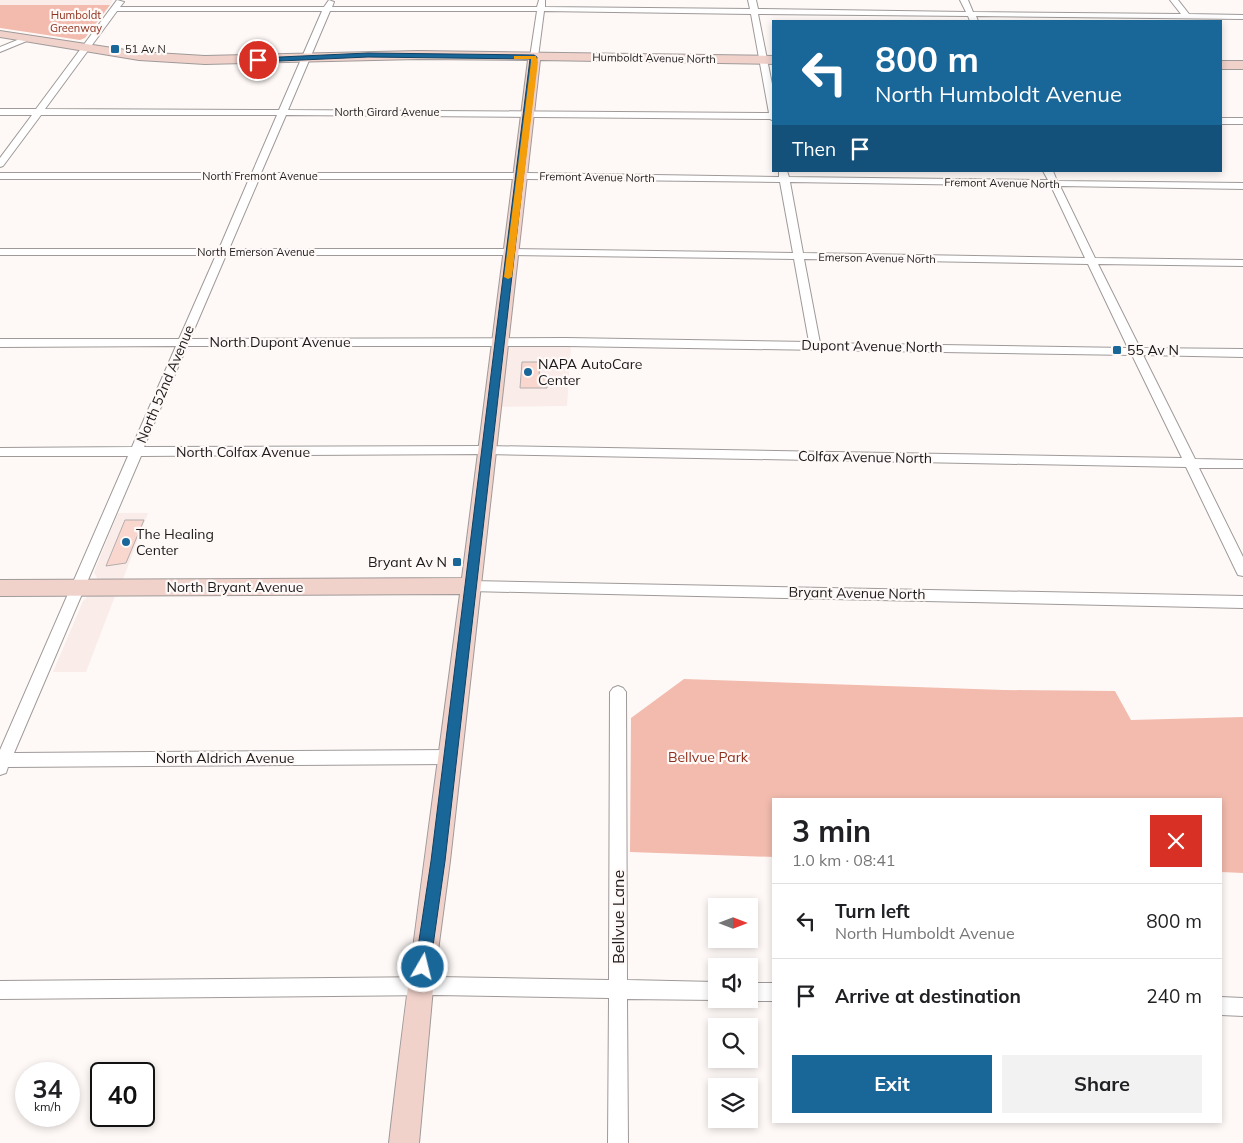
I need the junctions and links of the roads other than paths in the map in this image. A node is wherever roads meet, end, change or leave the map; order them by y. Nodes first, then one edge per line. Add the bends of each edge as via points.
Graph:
1 (122, 0) edge
2 (542, 0) edge
3 (752, 0) edge
4 (964, 0) edge
5 (1174, 0) edge
6 (329, 4) edge
7 (115, 9) junction
8 (540, 9) junction
9 (754, 11) junction
10 (970, 13) junction
11 (1187, 16) junction
12 (1243, 17) edge
13 (974, 20) edge
14 (0, 34) edge
15 (30, 38) junction
16 (87, 48) junction
17 (0, 50) edge
18 (534, 57) junction
19 (306, 58) junction
20 (768, 59) edge
21 (1222, 64) edge
22 (1243, 65) edge
23 (772, 97) edge
24 (0, 112) edge
25 (38, 112) junction
26 (282, 112) junction
27 (528, 113) junction
28 (772, 116) edge
29 (1222, 121) edge
30 (1243, 121) edge
31 (0, 164) edge
32 (1048, 172) edge
33 (784, 175) edge
34 (0, 176) edge
35 (254, 176) junction
36 (520, 176) junction
37 (1054, 184) junction
38 (1243, 186) edge
39 (0, 252) edge
40 (222, 252) junction
41 (511, 252) junction
42 (799, 256) junction
43 (1091, 260) junction
44 (1243, 263) edge
45 (183, 342) junction
46 (500, 342) junction
47 (0, 343) edge
48 (815, 346) junction
49 (1135, 351) junction
50 (1243, 353) edge
51 (487, 450) junction
52 (0, 452) edge
53 (135, 452) junction
54 (1191, 463) junction
55 (1243, 464) edge
56 (1243, 571) edge
57 (470, 586) junction
58 (77, 587) junction
59 (0, 588) edge
60 (1243, 602) edge
61 (618, 692) dead end
62 (450, 757) junction
63 (1, 763) edge
64 (420, 988) junction
65 (619, 988) junction
66 (0, 990) edge
67 (708, 991) edge
68 (758, 992) edge
69 (772, 992) edge
70 (1222, 1006) edge
71 (1243, 1006) edge
72 (404, 1143) edge
73 (618, 1143) edge

1 - 7 street
2 - 8 street
3 - 9 street
4 - 10 street
5 - 11 street
6 - 7 street
6 - 8 street
6 - 19 street, North 52nd Avenue
7 - 16 street
8 - 9 street
8 - 18 street
9 - 10 street
9 - 20 street
10 - 11 street
10 - 13 street
11 - 12 street
14 - 15 street, Humboldt Avenue North
15 - 16 street, Humboldt Avenue North
15 - 17 street
16 - 19 street, Humboldt Avenue North via 171,58
16 - 25 street
18 - 19 street, Humboldt Avenue North via 418,55
18 - 20 street, Humboldt Avenue North
18 - 27 street
19 - 26 street, North 52nd Avenue
20 - 23 street
21 - 22 street
24 - 25 street, North Girard Avenue
25 - 26 street, North Girard Avenue
25 - 31 street
26 - 27 street, North Girard Avenue
26 - 35 street, North 52nd Avenue
27 - 28 street, North Girard Avenue
27 - 36 street
29 - 30 street
32 - 37 street
33 - 36 street, Fremont Avenue North
33 - 37 street, Fremont Avenue North
33 - 42 street
34 - 35 street, North Fremont Avenue
35 - 36 street, North Fremont Avenue
35 - 40 street, North 52nd Avenue
36 - 41 street
37 - 38 street, Fremont Avenue North
37 - 43 street
39 - 40 street, North Emerson Avenue
40 - 41 street, North Emerson Avenue
40 - 45 street, North 52nd Avenue
41 - 42 street, Emerson Avenue North
41 - 46 street
42 - 43 street, Emerson Avenue North
42 - 48 street
43 - 44 street, Emerson Avenue North
43 - 49 street
45 - 46 street, North Dupont Avenue
45 - 47 street, North Dupont Avenue
45 - 53 street, North 52nd Avenue
46 - 48 street, Dupont Avenue North
46 - 51 street
48 - 49 street, Dupont Avenue North
49 - 50 street, Dupont Avenue North
49 - 54 street
51 - 53 street, North Colfax Avenue
51 - 54 street, Colfax Avenue North
51 - 57 street
52 - 53 street, North Colfax Avenue
53 - 58 street, North 52nd Avenue
54 - 55 street, Colfax Avenue North
54 - 56 street
57 - 58 street, North Bryant Avenue
57 - 60 street, Bryant Avenue North
57 - 62 street
58 - 59 street, North Bryant Avenue
58 - 63 street, North 52nd Avenue
61 - 65 street, Bellvue Lane
62 - 63 street, North Aldrich Avenue
62 - 64 street
64 - 65 street
64 - 66 street
64 - 72 street
65 - 67 street
65 - 73 street, Bellvue Lane
68 - 69 street
70 - 71 street

